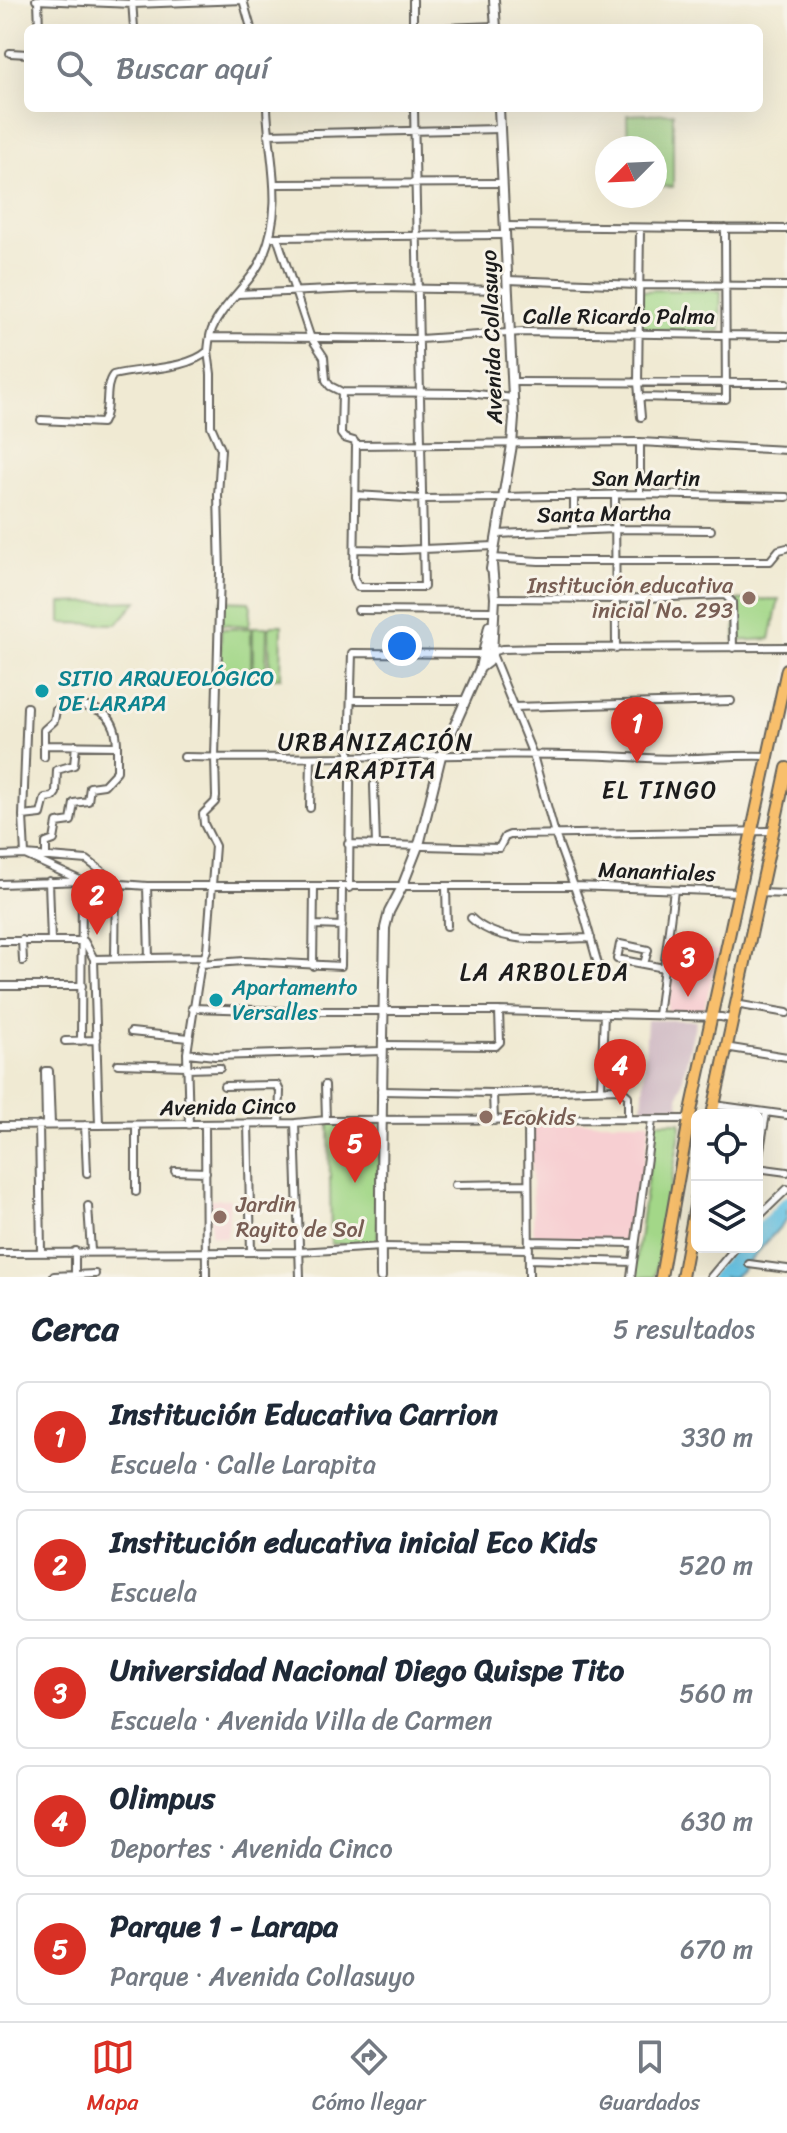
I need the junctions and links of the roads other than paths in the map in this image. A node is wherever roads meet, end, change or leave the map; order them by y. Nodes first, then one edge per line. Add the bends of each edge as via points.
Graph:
1 (37, 0) edge
2 (244, 0) edge
3 (413, 0) edge
4 (494, 0) edge
5 (132, 2) edge
6 (39, 24) edge
7 (134, 24) edge
8 (250, 24) edge
9 (413, 24) edge
10 (496, 24) edge
11 (10, 53) dead end
12 (24, 54) edge
13 (267, 112) edge
14 (414, 112) edge
15 (499, 112) edge
16 (500, 129) junction
17 (414, 131) junction
18 (268, 134) junction
19 (417, 182) junction
20 (503, 183) junction
21 (276, 184) junction
22 (640, 228) junction
23 (725, 228) junction
24 (787, 229) edge
25 (504, 231) junction
26 (417, 235) junction
27 (273, 237) junction
28 (508, 285) junction
29 (638, 285) junction
30 (725, 285) junction
31 (787, 286) edge
32 (419, 288) junction
33 (293, 291) junction
34 (238, 294) junction
35 (511, 333) junction
36 (726, 335) junction
37 (310, 336) junction
38 (638, 336) junction
39 (787, 336) edge
40 (210, 337) junction
41 (420, 339) junction
42 (208, 351) junction
43 (513, 382) junction
44 (638, 383) junction
45 (726, 383) junction
46 (787, 383) edge
47 (342, 392) junction
48 (421, 392) junction
49 (639, 397) junction
50 (513, 398) junction
51 (641, 417) dead end
52 (41, 420) dead end
53 (640, 442) junction
54 (422, 444) junction
55 (356, 445) junction
56 (512, 445) junction
57 (787, 450) edge
58 (615, 494) junction
59 (640, 494) junction
60 (356, 495) junction
61 (574, 495) junction
62 (787, 497) edge
63 (504, 498) junction
64 (423, 499) junction
65 (615, 529) junction
66 (711, 530) dead end
67 (574, 531) junction
68 (498, 534) junction
69 (495, 546) junction
70 (424, 548) junction
71 (787, 548) edge
72 (356, 549) junction
73 (616, 560) junction
74 (492, 561) junction
75 (617, 599) junction
76 (493, 604) junction
77 (358, 610) dead end
78 (787, 647) edge
79 (733, 648) junction
80 (616, 649) junction
81 (487, 651) junction
82 (787, 669) edge
83 (351, 700) junction
84 (464, 700) junction
85 (731, 701) dead end
86 (27, 707) dead end
87 (513, 707) junction
88 (44, 745) junction
89 (76, 745) junction
90 (117, 746) junction
91 (533, 755) junction
92 (441, 756) junction
93 (768, 756) junction
94 (44, 757) dead end
95 (184, 757) dead end
96 (215, 757) junction
97 (349, 757) junction
98 (311, 758) junction
99 (787, 768) edge
100 (350, 782) dead end
101 (374, 785) dead end
102 (310, 808) dead end
103 (23, 816) junction
104 (778, 824) edge
105 (751, 832) junction
106 (555, 834) junction
107 (348, 844) junction
108 (376, 845) junction
109 (418, 846) junction
110 (25, 855) junction
111 (46, 855) junction
112 (0, 856) edge
113 (66, 858) junction
114 (64, 871) junction
115 (49, 881) junction
116 (82, 881) junction
117 (116, 882) junction
118 (0, 884) edge
119 (147, 886) junction
120 (574, 886) junction
121 (212, 887) junction
122 (402, 887) junction
123 (446, 887) junction
124 (314, 888) junction
125 (346, 888) junction
126 (674, 890) junction
127 (739, 892) junction
128 (760, 893) junction
129 (787, 894) edge
130 (471, 918) dead end
131 (314, 925) junction
132 (342, 926) junction
133 (447, 926) dead end
134 (591, 938) junction
135 (22, 940) junction
136 (0, 941) edge
137 (51, 941) junction
138 (84, 941) junction
139 (115, 958) junction
140 (149, 958) junction
141 (94, 959) junction
142 (202, 960) junction
143 (23, 961) dead end
144 (644, 964) junction
145 (313, 966) junction
146 (599, 968) dead end
147 (664, 968) junction
148 (0, 986) edge
149 (82, 986) junction
150 (735, 1004) junction
151 (192, 1008) junction
152 (383, 1009) junction
153 (499, 1011) junction
154 (787, 1013) edge
155 (604, 1014) junction
156 (658, 1015) junction
157 (711, 1018) junction
158 (731, 1019) junction
159 (131, 1032) dead end
160 (189, 1038) junction
161 (97, 1040) junction
162 (65, 1041) dead end
163 (81, 1041) junction
164 (725, 1047) junction
165 (383, 1048) junction
166 (187, 1053) junction
167 (787, 1057) edge
168 (118, 1064) dead end
169 (187, 1068) junction
170 (220, 1068) dead end
171 (325, 1085) dead end
172 (224, 1086) dead end
173 (601, 1089) junction
174 (381, 1091) junction
175 (493, 1093) junction
176 (696, 1109) edge
177 (713, 1109) edge
178 (763, 1114) edge
179 (766, 1114) junction
180 (787, 1115) edge
181 (528, 1118) junction
182 (628, 1118) junction
183 (691, 1118) edge
184 (326, 1120) junction
185 (652, 1120) junction
186 (383, 1121) junction
187 (494, 1121) junction
188 (279, 1123) junction
189 (295, 1123) junction
190 (248, 1124) junction
191 (45, 1125) junction
192 (85, 1125) junction
193 (99, 1125) junction
194 (189, 1125) junction
195 (205, 1125) junction
196 (0, 1126) edge
197 (136, 1126) junction
198 (691, 1132) edge
199 (763, 1132) edge
200 (763, 1169) edge
201 (175, 1171) dead end
202 (206, 1172) junction
203 (787, 1172) edge
204 (87, 1173) dead end
205 (528, 1184) junction
206 (455, 1185) dead end
207 (787, 1189) edge
208 (136, 1192) dead end
209 (88, 1206) dead end
210 (763, 1213) edge
211 (691, 1233) edge
212 (634, 1243) junction
213 (529, 1245) junction
214 (381, 1247) junction
215 (75, 1251) junction
216 (91, 1251) junction
217 (41, 1252) junction
218 (206, 1252) junction
219 (251, 1252) junction
220 (298, 1252) junction
221 (0, 1253) edge
222 (731, 1253) edge
223 (529, 1259) junction
224 (633, 1262) junction
225 (749, 1264) dead end
226 (787, 1269) edge
227 (95, 1274) dead end
228 (75, 1275) edge
229 (54, 1276) edge
230 (206, 1277) edge
231 (300, 1277) edge
232 (381, 1277) edge
233 (529, 1277) edge
234 (631, 1277) edge
235 (661, 1277) edge
236 (682, 1277) edge
237 (711, 1277) edge

1 - 5 street
1 - 6 street
2 - 5 street
2 - 8 street
3 - 9 street
4 - 10 street
5 - 7 street
11 - 12 street
13 - 18 street
14 - 17 street
15 - 16 street, Avenida Collasuyo
16 - 17 street
16 - 20 street, Avenida Collasuyo
17 - 18 street
17 - 19 street
18 - 21 street
19 - 20 street
19 - 21 street
19 - 26 street
20 - 25 street, Avenida Collasuyo
21 - 27 street
22 - 23 street
22 - 25 street
22 - 29 street
23 - 24 street
23 - 30 street
25 - 26 street
25 - 28 street, Avenida Collasuyo
26 - 27 street
26 - 32 street
27 - 33 street
27 - 34 street
28 - 29 street
28 - 32 street
28 - 35 street, Avenida Collasuyo
29 - 30 street
29 - 38 street
30 - 31 street
30 - 36 street
32 - 33 street
32 - 41 street
33 - 34 street
33 - 37 street
34 - 40 street
35 - 38 street, Calle Ricardo Palma
35 - 41 street, Calle Ricardo Palma
35 - 43 street, Avenida Collasuyo
36 - 38 street, Calle Ricardo Palma
36 - 39 street, Calle Ricardo Palma
36 - 45 street
37 - 40 street, Calle Ricardo Palma
37 - 41 street, Calle Ricardo Palma
37 - 47 street via 324,357 327,384
38 - 44 street
40 - 42 street
41 - 48 street
42 - 52 street via 185,363 113,375 102,423
42 - 96 street via 211,426 221,449
43 - 44 street
43 - 50 street, Avenida Collasuyo
44 - 45 street
44 - 49 street
45 - 46 street
45 - 49 street via 726,399
47 - 48 street
47 - 55 street via 341,434
48 - 50 street
48 - 54 street
49 - 51 street
50 - 56 street, Avenida Collasuyo
53 - 56 street
53 - 57 street
53 - 59 street
54 - 55 street
54 - 56 street
54 - 64 street
55 - 60 street
56 - 63 street, Avenida Collasuyo
58 - 59 street, San Martin
58 - 61 street, San Martin
58 - 65 street
59 - 62 street, San Martin
60 - 64 street, San Martin
60 - 72 street
61 - 63 street, San Martin
61 - 67 street
63 - 64 street, San Martin
63 - 68 street, Avenida Collasuyo
64 - 70 street
65 - 66 street, Santa Martha
65 - 67 street, Santa Martha
65 - 73 street
67 - 68 street, Santa Martha
68 - 69 street, Avenida Collasuyo
69 - 70 street
69 - 74 street, Avenida Collasuyo
70 - 72 street
70 - 72 street via 421,588 358,587
71 - 73 street via 770,561
73 - 74 street
73 - 75 street
74 - 76 street, Avenida Collasuyo
75 - 76 street
75 - 79 street via 729,596
75 - 80 street
76 - 77 street
76 - 81 street, Avenida Collasuyo
78 - 79 street
79 - 80 street
80 - 81 street
81 - 83 street via 352,653
81 - 84 street via 487,663
81 - 87 street
82 - 93 highway
83 - 84 street
83 - 97 street
84 - 92 street
85 - 87 street
86 - 103 street
87 - 91 street
88 - 89 street
88 - 90 street via 44,730 54,721 57,707 88,706 114,723
88 - 94 street
89 - 90 street
89 - 103 street via 74,765 57,770 55,796 45,798 41,814
90 - 111 street via 117,771 104,785 90,787 88,801 74,803 71,821 57,823
91 - 92 street
91 - 93 street
91 - 106 street
92 - 97 street
92 - 109 street
93 - 105 highway
95 - 96 street
96 - 98 street
96 - 121 street via 215,802 203,814 215,846
97 - 98 street
98 - 102 street
99 - 104 highway
100 - 107 street
101 - 108 street
103 - 110 street
104 - 105 street
104 - 128 highway
105 - 106 street
105 - 127 highway
106 - 109 street via 510,835 499,848
106 - 120 street
107 - 108 street
107 - 125 street
108 - 109 street
109 - 122 street
110 - 111 street
110 - 112 street
110 - 114 street
111 - 113 street
113 - 114 street
113 - 117 street via 87,860
114 - 116 street
115 - 116 street, Manantiales
115 - 118 street, Manantiales
115 - 137 street
116 - 117 street, Manantiales
116 - 138 street
117 - 119 street, Manantiales
117 - 139 street
119 - 121 street, Manantiales
119 - 140 street
120 - 123 street, Manantiales
120 - 126 street, Manantiales
120 - 134 street
121 - 124 street, Manantiales
121 - 142 street
122 - 123 street, Manantiales
122 - 125 street, Manantiales
122 - 152 street via 385,928
123 - 133 street
124 - 125 street, Manantiales
124 - 131 street
125 - 132 street
126 - 127 street, Manantiales
126 - 147 street
127 - 157 highway
128 - 129 street
128 - 150 highway
130 - 134 street via 487,931 512,937
131 - 132 street
131 - 145 street
132 - 145 street via 341,966
134 - 146 street
135 - 136 street
135 - 137 street
135 - 143 street
137 - 138 street
138 - 141 street
138 - 149 street
139 - 140 street
139 - 141 street
140 - 142 street
141 - 161 street
142 - 145 street
142 - 151 street
144 - 144 street via 617,959 620,944 648,950
144 - 147 street
147 - 156 street
148 - 149 street
149 - 163 street
150 - 154 street
150 - 158 highway
151 - 152 street
151 - 160 street
152 - 153 street
152 - 165 street
153 - 155 street
153 - 165 street via 496,1046
155 - 156 street
155 - 173 street
156 - 157 street
157 - 158 street
157 - 176 highway
158 - 164 highway
159 - 160 street
160 - 166 street
161 - 163 street
161 - 193 street
162 - 163 street
164 - 167 street
164 - 177 highway
165 - 166 street
165 - 174 street
166 - 169 street
168 - 169 street
169 - 170 street
169 - 194 street
171 - 184 street
172 - 188 street via 277,1085
173 - 175 street
173 - 182 street via 626,1093
174 - 175 street
174 - 186 street
175 - 187 street
178 - 179 street
179 - 180 street
179 - 199 street
181 - 182 street, Avenida Cinco
181 - 187 street, Avenida Cinco
181 - 205 street
182 - 185 street, Avenida Cinco
183 - 185 street, Avenida Cinco
184 - 186 street, Avenida Cinco
184 - 189 street, Avenida Cinco
185 - 212 street
186 - 187 street, Avenida Cinco
186 - 214 street
188 - 189 street, Avenida Cinco
188 - 190 street, Avenida Cinco
189 - 220 street
190 - 195 street, Avenida Cinco
190 - 219 street
191 - 191 street via 45,1071 49,1071
191 - 192 street, Avenida Cinco
191 - 196 street, Avenida Cinco
191 - 217 street
192 - 193 street, Avenida Cinco
192 - 204 street
193 - 197 street, Avenida Cinco
194 - 195 street, Avenida Cinco
194 - 197 street, Avenida Cinco
195 - 202 street
197 - 208 street
198 - 235 highway
200 - 203 street
201 - 202 street
202 - 218 street
205 - 206 street
205 - 213 street
207 - 210 street
209 - 216 street
211 - 236 highway
212 - 213 street
212 - 224 street
213 - 214 street
213 - 223 street
214 - 220 street
214 - 232 street
215 - 216 street
215 - 217 street
215 - 228 street
216 - 218 street
217 - 221 street
218 - 219 street
218 - 230 street
219 - 220 street
220 - 231 street
222 - 237 street
223 - 224 street
223 - 233 street
224 - 234 street
225 - 226 street
227 - 228 street
228 - 229 street

